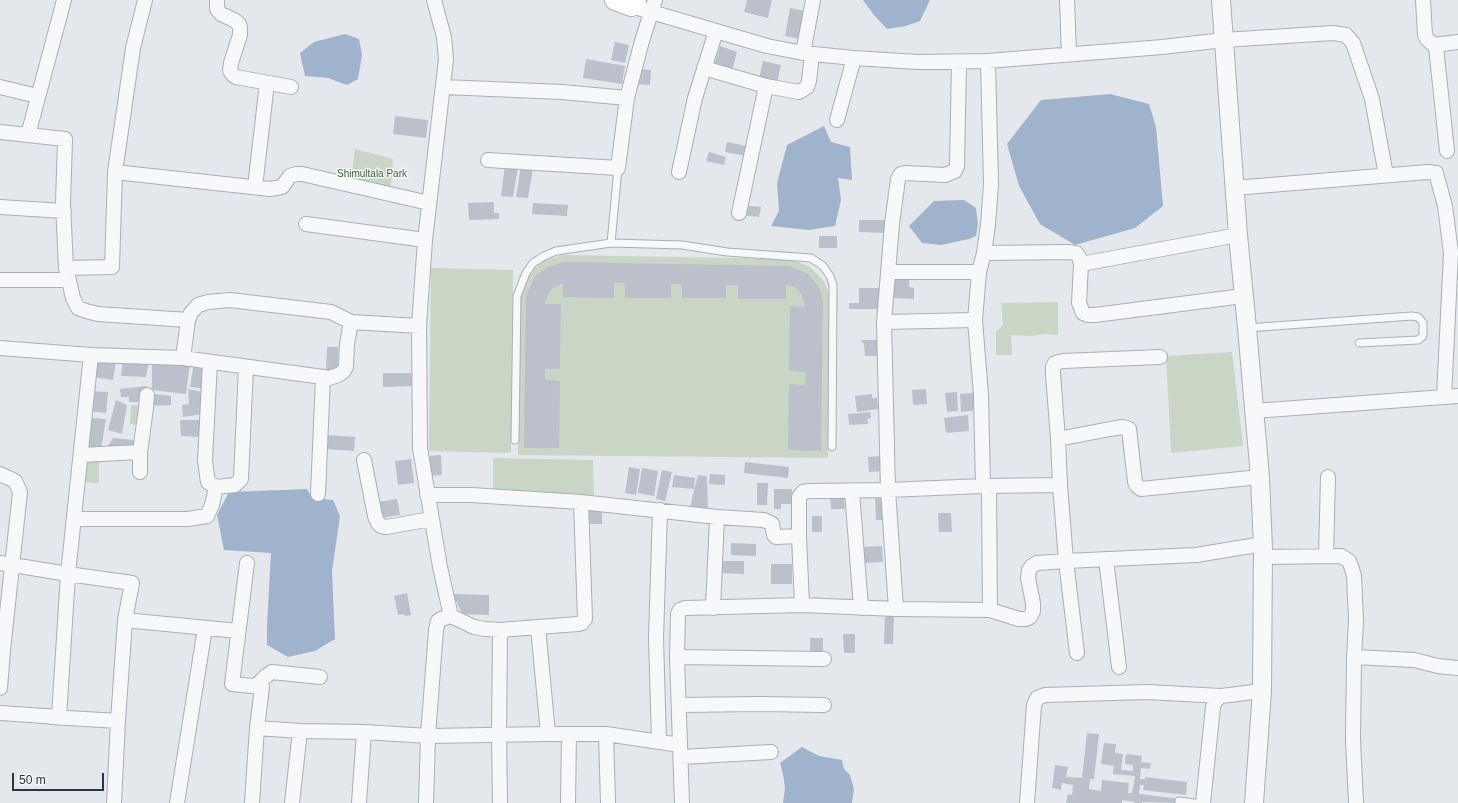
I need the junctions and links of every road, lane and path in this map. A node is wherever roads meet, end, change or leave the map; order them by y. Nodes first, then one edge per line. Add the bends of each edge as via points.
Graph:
1 (64, 0) edge
2 (145, 0) edge
3 (217, 0) edge
4 (434, 0) edge
5 (813, 0) edge
6 (1067, 0) edge
7 (1221, 0) edge
8 (1423, 0) edge
9 (638, 3) edge
10 (716, 31) junction
11 (1224, 40) junction
12 (1458, 42) edge
13 (1434, 45) junction
14 (807, 54) junction
15 (1069, 54) junction
16 (854, 58) junction
17 (988, 61) junction
18 (959, 62) junction
19 (704, 68) junction
20 (267, 82) junction
21 (766, 86) junction
22 (0, 87) edge
23 (291, 87) dead end
24 (444, 87) junction
25 (39, 94) junction
26 (627, 98) junction
27 (837, 120) dead end
28 (0, 132) edge
29 (28, 135) junction
30 (1447, 151) dead end
31 (488, 160) dead end
32 (618, 168) junction
33 (115, 172) junction
34 (679, 172) dead end
35 (1386, 175) junction
36 (255, 187) junction
37 (1234, 188) junction
38 (429, 203) junction
39 (1451, 206) edge
40 (0, 207) edge
41 (64, 211) junction
42 (739, 213) dead end
43 (306, 224) dead end
44 (1238, 235) junction
45 (425, 240) junction
46 (610, 243) junction
47 (984, 253) junction
48 (1081, 264) junction
49 (888, 272) junction
50 (979, 272) junction
51 (67, 274) junction
52 (0, 280) edge
53 (1454, 289) edge
54 (1243, 296) junction
55 (188, 320) junction
56 (975, 320) junction
57 (351, 322) junction
58 (884, 322) junction
59 (418, 326) junction
60 (1247, 328) junction
61 (1359, 343) dead end
62 (0, 348) edge
63 (91, 355) junction
64 (1160, 357) dead end
65 (183, 358) junction
66 (210, 362) junction
67 (246, 367) junction
68 (323, 377) junction
69 (147, 395) dead end
70 (1451, 396) edge
71 (1254, 411) junction
72 (1058, 439) junction
73 (515, 440) dead end
74 (832, 447) dead end
75 (140, 452) junction
76 (80, 455) junction
77 (364, 460) dead end
78 (140, 472) dead end
79 (0, 474) edge
80 (1260, 477) junction
81 (1328, 477) dead end
82 (1060, 485) junction
83 (986, 486) junction
84 (216, 487) junction
85 (888, 490) junction
86 (852, 491) junction
87 (318, 494) dead end
88 (427, 495) junction
89 (581, 502) junction
90 (660, 510) junction
91 (717, 517) junction
92 (74, 519) junction
93 (431, 519) junction
94 (799, 536) junction
95 (1263, 550) junction
96 (1326, 556) junction
97 (1106, 559) junction
98 (1066, 561) junction
99 (247, 563) dead end
100 (6, 564) edge
101 (68, 574) junction
102 (802, 606) junction
103 (713, 608) junction
104 (861, 608) junction
105 (896, 609) junction
106 (990, 610) junction
107 (451, 616) junction
108 (125, 620) junction
109 (538, 627) junction
110 (205, 628) junction
111 (500, 630) junction
112 (238, 631) junction
113 (2, 650) edge
114 (1077, 653) dead end
115 (677, 657) junction
116 (1354, 657) junction
117 (824, 659) dead end
118 (1120, 667) dead end
119 (1458, 668) edge
120 (320, 677) dead end
121 (256, 686) junction
122 (0, 688) edge
123 (1262, 691) junction
124 (1221, 696) junction
125 (679, 705) junction
126 (824, 705) dead end
127 (0, 713) edge
128 (51, 717) junction
129 (118, 721) junction
130 (257, 728) junction
131 (300, 731) junction
132 (364, 732) junction
133 (499, 734) junction
134 (548, 734) junction
135 (568, 734) junction
136 (606, 734) junction
137 (428, 736) junction
138 (659, 742) junction
139 (680, 751) junction
140 (771, 752) dead end
141 (1179, 801) dead end
142 (114, 803) edge
143 (177, 803) edge
144 (252, 803) edge
145 (292, 803) edge
146 (359, 803) edge
147 (426, 803) edge
148 (500, 803) edge
149 (568, 803) edge
150 (608, 803) edge
151 (682, 803) edge
152 (1027, 803) edge
153 (1194, 803) edge
154 (1203, 803) edge
155 (1254, 803) edge
156 (1356, 803) edge

1 - 25 street
2 - 33 street via 133,48
3 - 20 street via 217,9 221,14 234,20 240,28 231,63 232,74 236,77
4 - 24 street via 446,49
5 - 14 street
6 - 15 street
7 - 11 street
8 - 13 street via 1425,35
9 - 10 street
9 - 26 street via 642,41
10 - 14 street via 767,46
10 - 19 street
11 - 15 street
11 - 35 street via 1334,33 1346,35 1353,43 1372,99
11 - 37 street
12 - 13 street
13 - 30 street
14 - 16 street
14 - 21 street via 807,87 799,92
15 - 17 street
16 - 18 street
16 - 27 street
17 - 18 street
17 - 47 street via 991,184
18 - 49 street via 957,166 955,171 945,175 910,172 901,174 898,179 892,224
19 - 21 street
19 - 34 street
20 - 23 street
20 - 36 street
21 - 42 street
22 - 25 street via 33,95
24 - 26 street
24 - 38 street
25 - 29 street
26 - 32 street
28 - 29 street
29 - 41 street via 65,139
31 - 32 street
32 - 46 lane
33 - 36 street
33 - 51 street via 112,267
35 - 37 street
35 - 39 street via 1436,173
36 - 38 street via 282,187 290,176 302,174
37 - 44 street
38 - 45 street
39 - 53 street via 1450,253
40 - 41 street
41 - 51 street
43 - 45 street
44 - 48 street
44 - 54 street
45 - 59 street
46 - 73 lane via 556,251 533,263 526,274 517,296
46 - 74 lane via 682,245 727,252 811,258 823,266 833,285
47 - 48 street via 1073,252 1079,257
47 - 50 street
48 - 54 street via 1079,303 1083,313 1088,315
49 - 50 street
49 - 58 street
50 - 56 street
51 - 52 street
51 - 55 street via 72,298 78,308 86,312
53 - 70 street
54 - 60 street
55 - 57 street via 198,305 230,300 331,312
55 - 65 street
56 - 58 street
56 - 83 street
57 - 59 street
57 - 68 street via 346,367 338,375
58 - 85 street
59 - 88 street via 420,448
60 - 61 lane via 1412,316 1418,317 1423,323 1423,336 1418,340
60 - 71 street
62 - 63 street
63 - 65 street
63 - 76 street
64 - 72 street via 1055,363 1053,374
65 - 66 street
66 - 67 street
66 - 84 street via 205,461 208,482
67 - 68 street
67 - 84 street via 241,479 235,485
68 - 87 street
69 - 75 street
70 - 71 street
71 - 80 street
72 - 80 street via 1110,428 1129,429 1135,482 1141,489
72 - 82 street
75 - 76 street
75 - 78 street
76 - 92 street
77 - 93 street via 375,516 381,526
79 - 100 street via 15,482 20,492 20,503
80 - 95 street
81 - 96 street
82 - 83 street
82 - 98 street
83 - 85 street
83 - 106 street
84 - 92 street via 210,511 207,516 200,518
85 - 86 street
85 - 105 street
86 - 94 street via 803,492 798,504
86 - 104 street
88 - 89 street
88 - 93 street
89 - 90 street
89 - 109 street via 585,619 578,624
90 - 91 street
90 - 138 street via 656,638
91 - 94 street via 768,521 772,524 776,537
91 - 103 street
92 - 101 street
93 - 107 street
94 - 102 street
95 - 96 street
95 - 97 street
95 - 123 street
96 - 116 street via 1345,558 1349,561 1354,576
97 - 98 street
97 - 118 street
98 - 106 street via 1036,563 1029,570 1033,603 1030,617 1019,619
98 - 114 street
99 - 112 street
100 - 101 street
100 - 113 street
101 - 108 street via 132,583
101 - 128 street via 59,717
102 - 103 street
102 - 104 street
103 - 115 street via 689,607 680,610
104 - 105 street
105 - 106 street
107 - 111 street via 474,627
107 - 137 street via 438,621 436,630
108 - 110 street
108 - 129 street
109 - 111 street
109 - 134 street
110 - 112 street
110 - 143 street
111 - 133 street
112 - 121 street via 232,684
113 - 122 street
115 - 117 street
115 - 125 street
116 - 119 street via 1414,660
116 - 156 street via 1353,740
120 - 121 street via 272,672
121 - 130 street via 262,687
123 - 124 street
123 - 155 street
124 - 152 street via 1147,692 1044,695 1037,698 1034,705
124 - 154 street via 1213,707
125 - 126 street
125 - 139 street
127 - 128 street
128 - 129 street
129 - 142 street
130 - 131 street
130 - 144 street
131 - 132 street
131 - 145 street
132 - 137 street
132 - 146 street
133 - 134 street
133 - 137 street
133 - 148 street
134 - 135 street
135 - 136 street
135 - 149 street
136 - 138 street
136 - 150 street
137 - 147 street
138 - 139 street
139 - 140 street
139 - 151 street
141 - 153 lane

